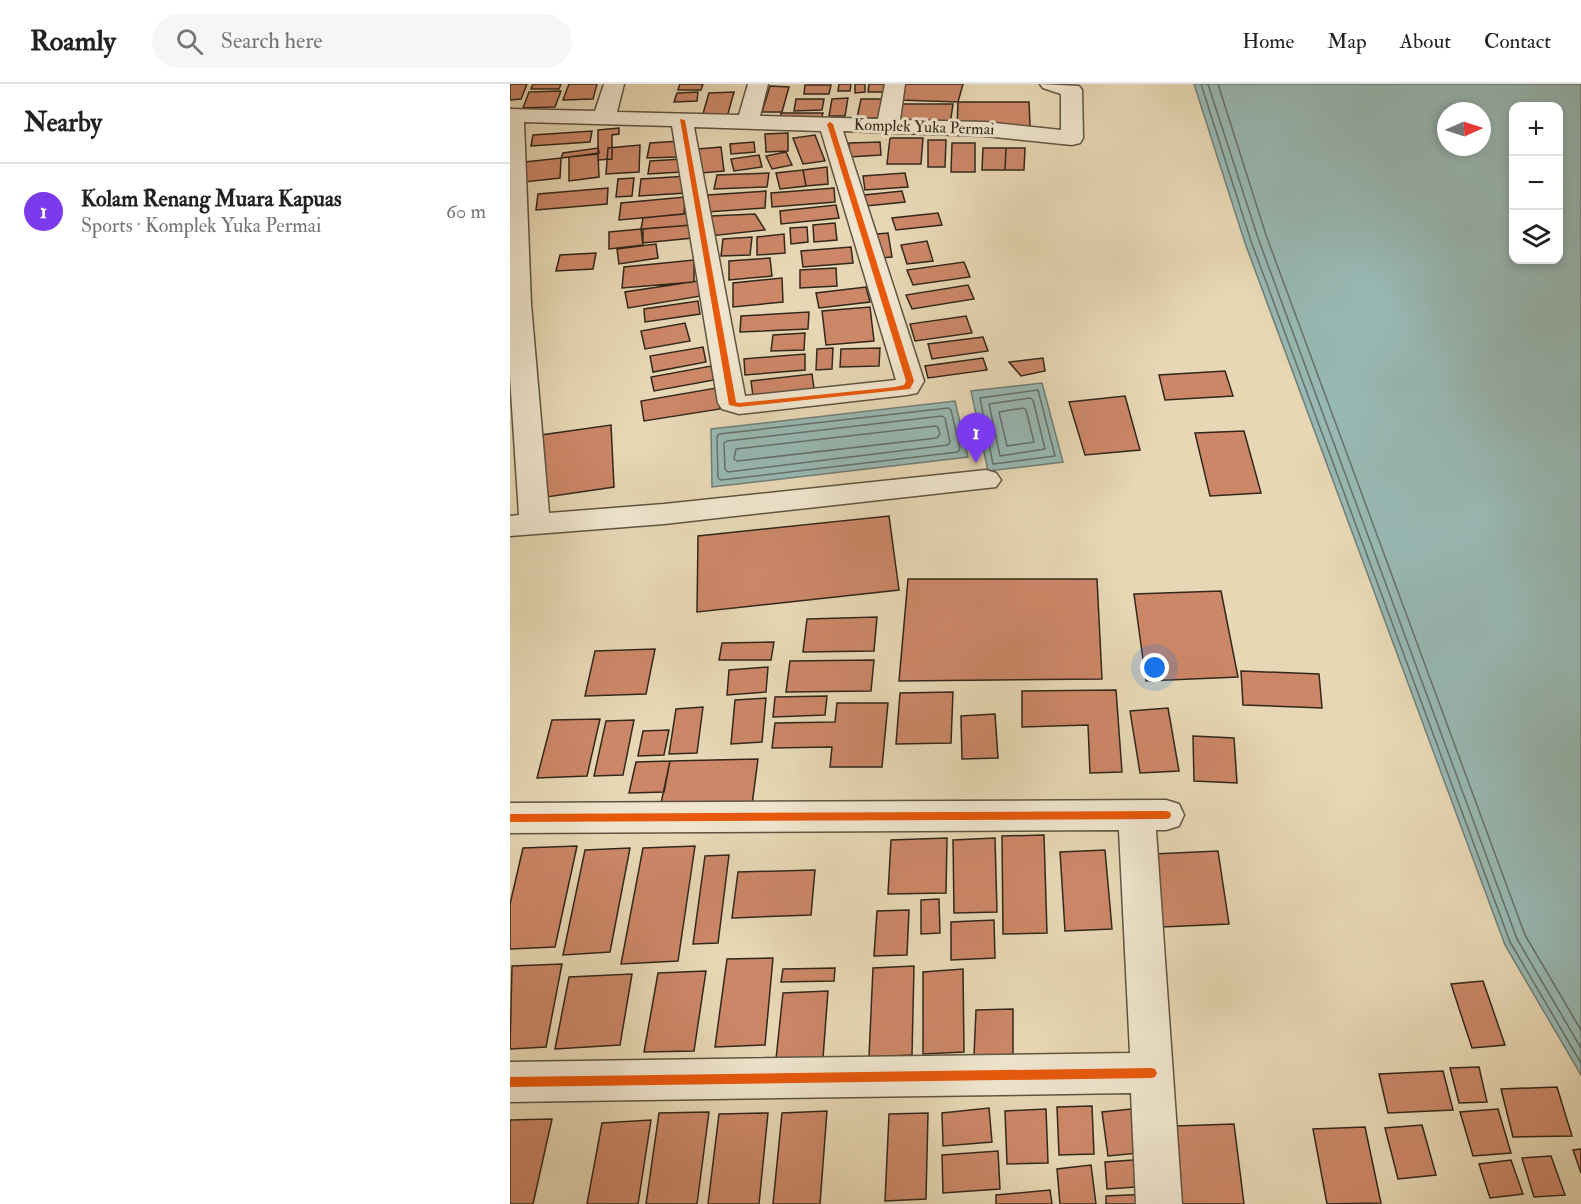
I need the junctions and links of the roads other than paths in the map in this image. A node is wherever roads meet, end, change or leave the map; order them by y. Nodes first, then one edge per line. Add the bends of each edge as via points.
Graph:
1 (614, 84) edge
2 (758, 84) edge
3 (895, 84) edge
4 (1050, 84) edge
5 (512, 115) edge
6 (604, 118) junction
7 (682, 120) junction
8 (748, 122) junction
9 (830, 124) junction
10 (888, 126) junction
11 (986, 480) dead end
12 (522, 525) edge
13 (510, 818) edge
14 (1151, 1073) junction
15 (510, 1082) edge
16 (1159, 1204) edge

1 - 6 street
2 - 8 street
3 - 10 street
4 - 10 street, Komplek Yuka Permai via 1072,90 1072,138 1015,130
5 - 6 street, Komplek Yuka Permai
5 - 12 street
6 - 7 street, Komplek Yuka Permai
7 - 8 street, Komplek Yuka Permai
7 - 9 street via 732,403 739,405 895,389 907,387 910,381
8 - 9 street, Komplek Yuka Permai
9 - 10 street, Komplek Yuka Permai
11 - 12 street
13 - 14 street via 1152,815
14 - 15 street
14 - 16 street

